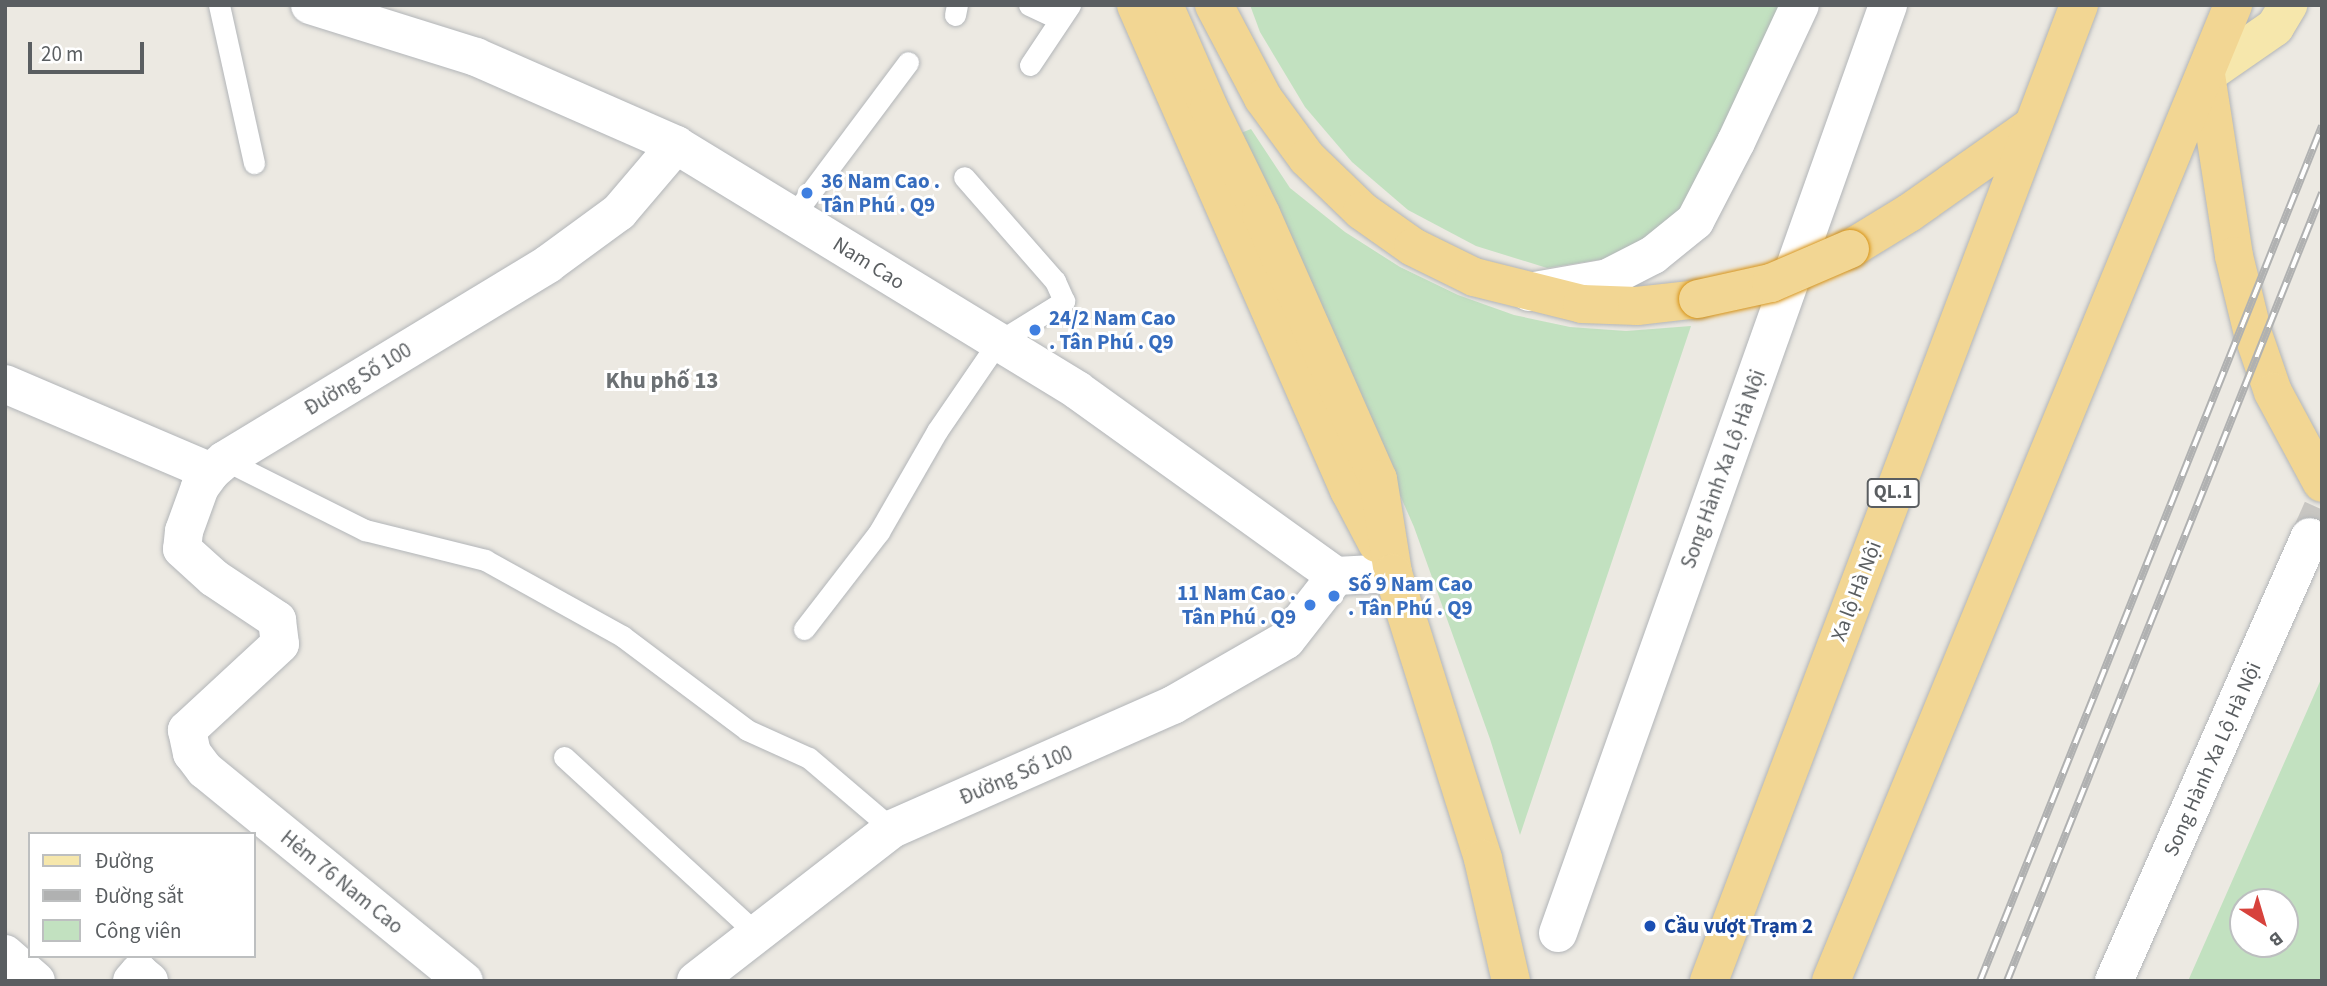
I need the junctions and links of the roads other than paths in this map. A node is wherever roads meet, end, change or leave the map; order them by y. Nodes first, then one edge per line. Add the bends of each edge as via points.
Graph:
1 (219, 5) edge
2 (310, 5) edge
3 (1029, 5) edge
4 (1136, 5) edge
5 (1164, 5) edge
6 (1214, 5) edge
7 (1800, 5) edge
8 (1888, 5) edge
9 (2079, 5) edge
10 (2233, 5) edge
11 (2288, 5) edge
12 (1064, 12) edge
13 (908, 62) dead end
14 (1030, 65) dead end
15 (2206, 75) junction
16 (2031, 127) junction
17 (676, 145) junction
18 (254, 163) dead end
19 (964, 177) dead end
20 (793, 216) junction
21 (1529, 292) junction
22 (998, 342) junction
23 (5, 384) edge
24 (218, 466) junction
25 (2322, 484) edge
26 (2310, 537) tunnel mouth
27 (1393, 573) junction
28 (1336, 576) junction
29 (804, 629) dead end
30 (564, 757) dead end
31 (891, 829) junction
32 (757, 933) junction
33 (1558, 933) dead end
34 (5, 954) edge
35 (36, 981) edge
36 (132, 981) edge
37 (149, 981) edge
38 (464, 981) edge
39 (696, 981) edge
40 (1511, 981) edge
41 (1709, 981) edge
42 (1831, 981) edge
43 (2114, 981) edge

1 - 18 lane
2 - 17 street, Nam Cao via 476,57
3 - 12 lane
4 - 27 highway via 1349,490
5 - 27 highway via 1378,479
6 - 21 highway via 1263,98 1307,158 1362,211 1413,247 1474,277
7 - 21 street via 1695,221 1653,255 1608,278
8 - 33 street, Song Hành Xa Lộ Hà Nội
9 - 16 highway, Xa lộ Hà Nội / QL.1
10 - 15 highway
11 - 15 main road via 2275,27
12 - 14 lane
13 - 20 lane
15 - 25 highway via 2234,256 2253,334 2273,392
15 - 42 highway
16 - 21 highway, bridge via 1850,249 1771,283 1699,299 1637,306 1582,304
16 - 41 highway, Xa lộ Hà Nội / QL.1
17 - 20 street, Nam Cao
17 - 24 street, Đường Số 100 via 619,212 548,264
19 - 22 lane via 1055,281 1064,301
20 - 22 street, Nam Cao
22 - 28 street, Nam Cao via 1077,390
22 - 29 lane via 937,431 879,532
23 - 24 street
24 - 31 lane via 365,530 485,560 622,636 747,730 809,758
24 - 38 street, Hẻm 76 Nam Cao via 200,487 182,549 214,578 277,620 280,644 187,730 192,753 205,770
26 - 43 street, Song Hành Xa Lộ Hà Nội
27 - 28 street
27 - 40 highway via 1483,859
28 - 31 street, Đường Số 100 via 1286,640 1174,705
30 - 32 lane
31 - 32 street, Đường Số 100
32 - 39 street, Đường Số 100
34 - 35 street
36 - 37 street via 139,973

